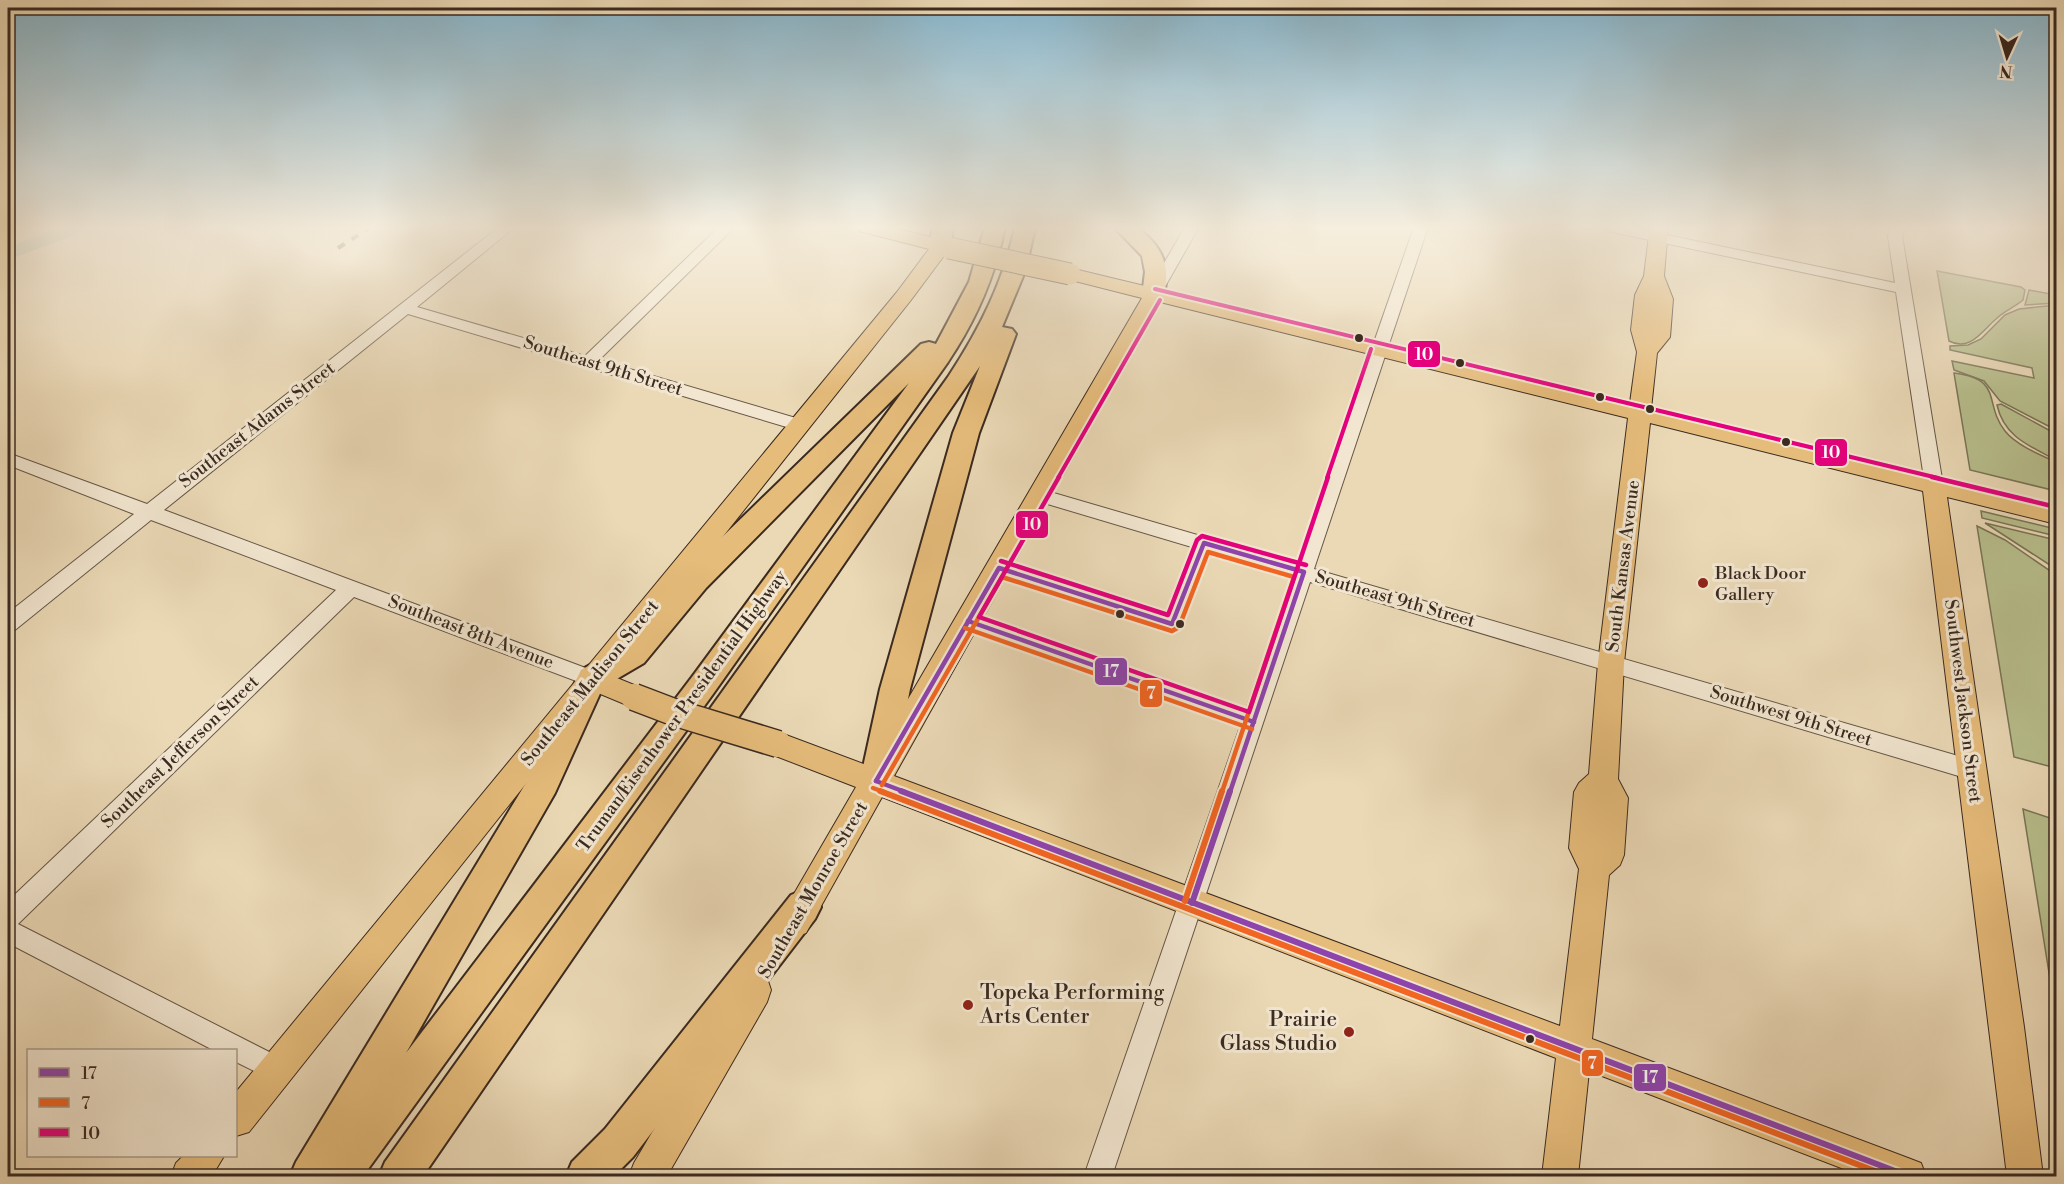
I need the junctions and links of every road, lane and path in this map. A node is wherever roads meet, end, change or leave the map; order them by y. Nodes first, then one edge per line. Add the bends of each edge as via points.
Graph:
1 (438, 282) edge
2 (671, 282) edge
3 (915, 282) edge
4 (997, 282) edge
5 (1101, 282) edge
6 (1155, 282) edge
7 (1161, 282) edge
8 (1402, 282) edge
9 (1656, 282) edge
10 (1874, 282) edge
11 (1902, 282) edge
12 (994, 285) junction
13 (1903, 289) junction
14 (1153, 296) junction
15 (405, 308) junction
16 (1378, 351) junction
17 (587, 363) junction
18 (1640, 414) junction
19 (800, 425) junction
20 (8, 459) edge
21 (1934, 485) junction
22 (1040, 495) junction
23 (148, 511) junction
24 (2056, 515) edge
25 (1304, 572) junction
26 (352, 587) junction
27 (8, 624) edge
28 (1611, 663) junction
29 (592, 679) junction
30 (1972, 770) junction
31 (876, 781) junction
32 (1192, 903) junction
33 (803, 907) junction
34 (8, 917) edge
35 (8, 931) edge
36 (1575, 1048) junction
37 (276, 1069) junction
38 (237, 1118) edge
39 (204, 1157) edge
40 (189, 1176) edge
41 (310, 1176) edge
42 (338, 1176) edge
43 (399, 1176) edge
44 (586, 1176) edge
45 (647, 1176) edge
46 (1098, 1176) edge
47 (1560, 1176) edge
48 (1908, 1176) edge
49 (2025, 1176) edge

1 - 15 street, Southeast Adams Street
2 - 17 street
3 - 19 main road, Southeast Madison Street
4 - 12 highway, Truman/Eisenhower Presidential Highway
5 - 14 main road, bridge
6 - 14 highway
7 - 14 street, Southeast Monroe Street
8 - 16 street
9 - 18 main road, South Kansas Avenue via 1663,299 1660,337 1647,352
10 - 13 street
11 - 13 street, Southwest Jackson Street
12 - 29 highway via 696,580 633,655
12 - 31 highway via 1009,320 966,433 895,689
12 - 42 highway, Truman/Eisenhower Presidential Highway via 967,311 918,388 778,581
12 - 43 highway, Truman/Eisenhower Presidential Highway via 987,336 957,383
13 - 21 street, Southwest Jackson Street
14 - 16 main road
14 - 22 main road, Southeast Monroe Street
15 - 17 street, Southeast 9th Street
15 - 23 street, Southeast Adams Street
16 - 18 main road
16 - 25 street
17 - 19 street, Southeast 9th Street
18 - 21 main road
18 - 28 main road, South Kansas Avenue
19 - 29 main road, Southeast Madison Street
20 - 23 street, Southeast 8th Avenue
21 - 24 main road
21 - 30 main road, Southwest Jackson Street
22 - 25 street, Southeast 9th Street
22 - 31 main road, Southeast Monroe Street
23 - 26 street, Southeast 8th Avenue
23 - 27 street, Southeast Adams Street
25 - 28 street, Southeast 9th Street
25 - 32 street
26 - 29 street, Southeast 8th Avenue
26 - 34 street, Southeast Jefferson Street
28 - 30 street, Southwest 9th Street
28 - 36 main road, South Kansas Avenue via 1603,780 1613,798 1609,855 1594,868
29 - 31 main road, Southeast 8th Avenue, bridge via 676,713 778,744
29 - 37 main road, Southeast Madison Street
29 - 41 highway via 532,802 459,931
30 - 49 main road, Southwest Jackson Street
31 - 32 main road, Southeast 8th Avenue
31 - 33 main road, Southeast Monroe Street
32 - 36 main road, Southeast 8th Avenue
32 - 46 street
33 - 44 highway via 619,1143
33 - 45 main road, Southeast Monroe Street
35 - 37 street
36 - 47 main road, South Kansas Avenue
36 - 48 main road, Southeast 8th Avenue
37 - 38 main road, Southeast Madison Street
39 - 40 main road

